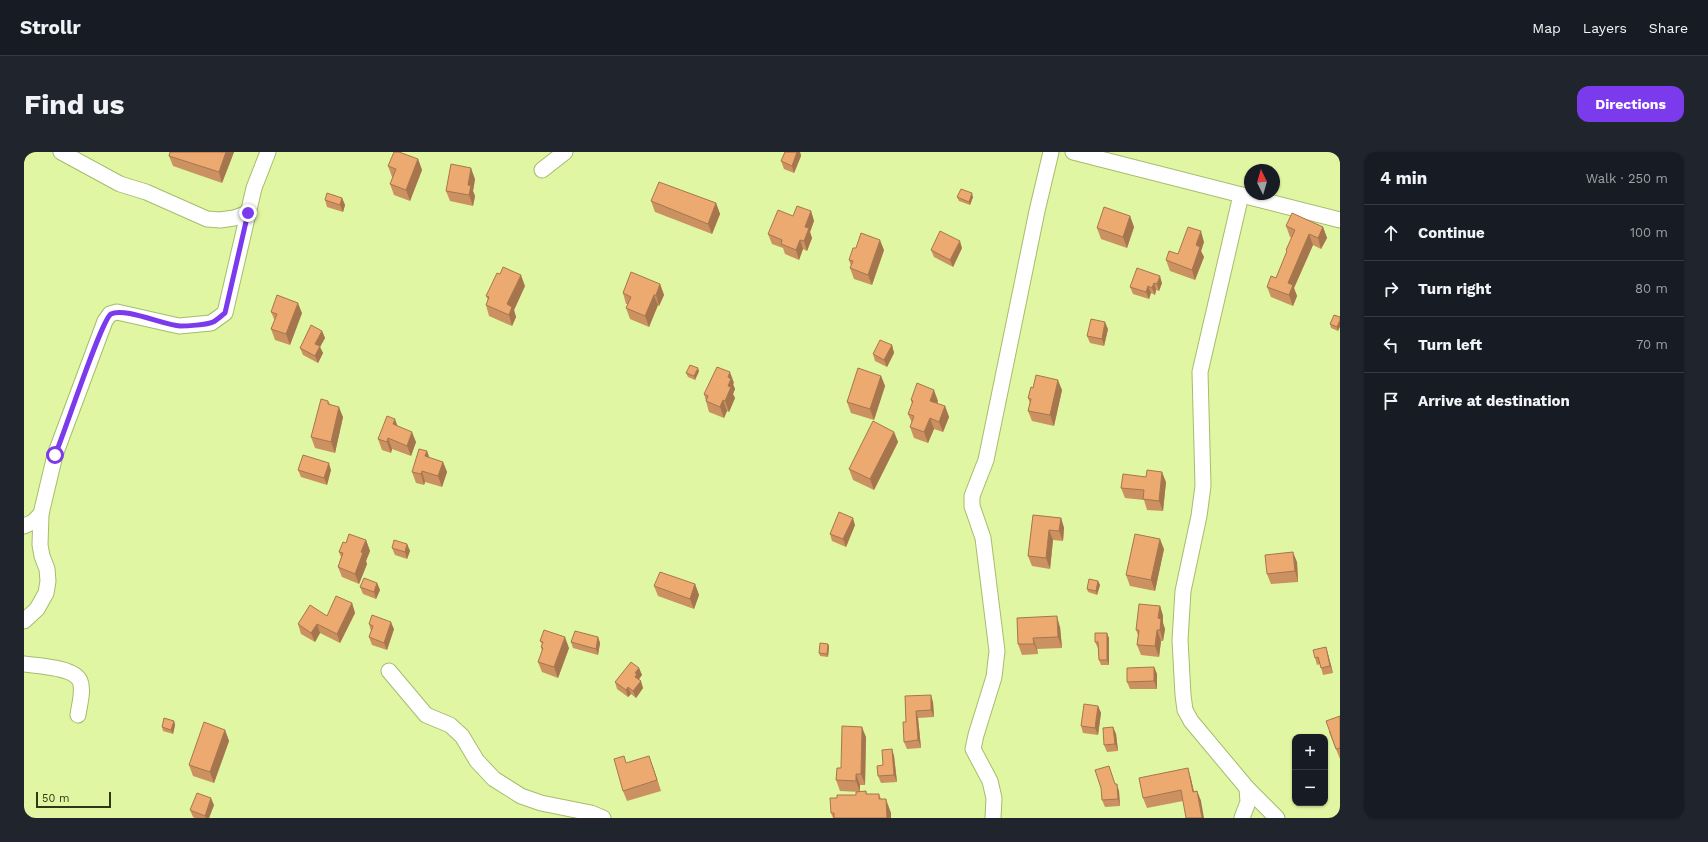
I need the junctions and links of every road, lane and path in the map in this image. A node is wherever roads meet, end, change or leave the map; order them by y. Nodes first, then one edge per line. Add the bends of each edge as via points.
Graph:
1 (61, 152) edge
2 (268, 152) edge
3 (565, 152) edge
4 (1051, 152) edge
5 (1073, 152) edge
6 (542, 170) dead end
7 (1240, 194) junction
8 (248, 213) junction
9 (1340, 220) edge
10 (41, 514) junction
11 (24, 526) edge
12 (24, 621) edge
13 (24, 664) edge
14 (388, 671) dead end
15 (78, 715) dead end
16 (1247, 788) junction
17 (603, 818) edge
18 (993, 818) edge
19 (1242, 818) edge
20 (1277, 818) edge

1 - 8 street via 120,184 146,192 208,219 234,218
2 - 8 street via 254,188
3 - 6 street
4 - 18 street via 1036,211 986,460 972,496 973,510 983,538 997,651 994,676 973,749 990,781 994,798
5 - 7 street
7 - 9 street
7 - 16 street via 1200,372 1202,494 1183,592 1180,640 1182,695 1186,710 1198,730
8 - 10 street via 225,313 211,323 179,326 117,312 110,314 105,321 55,455
10 - 11 street via 34,522
10 - 12 street via 40,545 48,581 46,593 37,609
13 - 15 street via 49,666 75,675 80,681 81,688
14 - 17 street via 426,715 450,726 462,736 477,761 494,779 521,796
16 - 19 street via 1248,802
16 - 20 street

